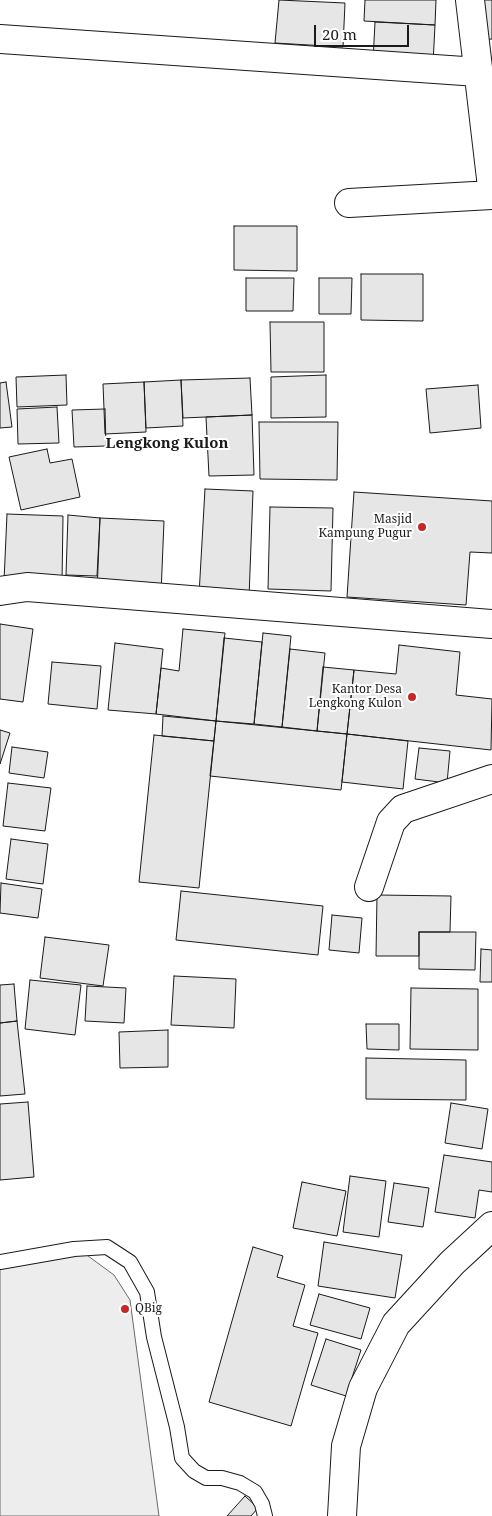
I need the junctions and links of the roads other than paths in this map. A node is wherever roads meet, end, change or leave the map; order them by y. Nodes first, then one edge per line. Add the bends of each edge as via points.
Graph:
1 (470, 0) edge
2 (0, 39) edge
3 (478, 72) junction
4 (492, 186) edge
5 (492, 195) edge
6 (349, 203) dead end
7 (0, 592) edge
8 (492, 624) edge
9 (492, 779) edge
10 (369, 887) dead end
11 (492, 1226) edge
12 (0, 1262) edge
13 (264, 1516) edge
14 (342, 1516) edge

1 - 3 street
2 - 3 street
3 - 4 street
5 - 6 street
7 - 8 street via 27,587
9 - 10 street via 403,809 391,822
11 - 14 street via 452,1263 396,1324 363,1388 346,1446
12 - 13 lane via 74,1249 107,1247 130,1262 147,1292 182,1458 206,1478 240,1483 255,1492

